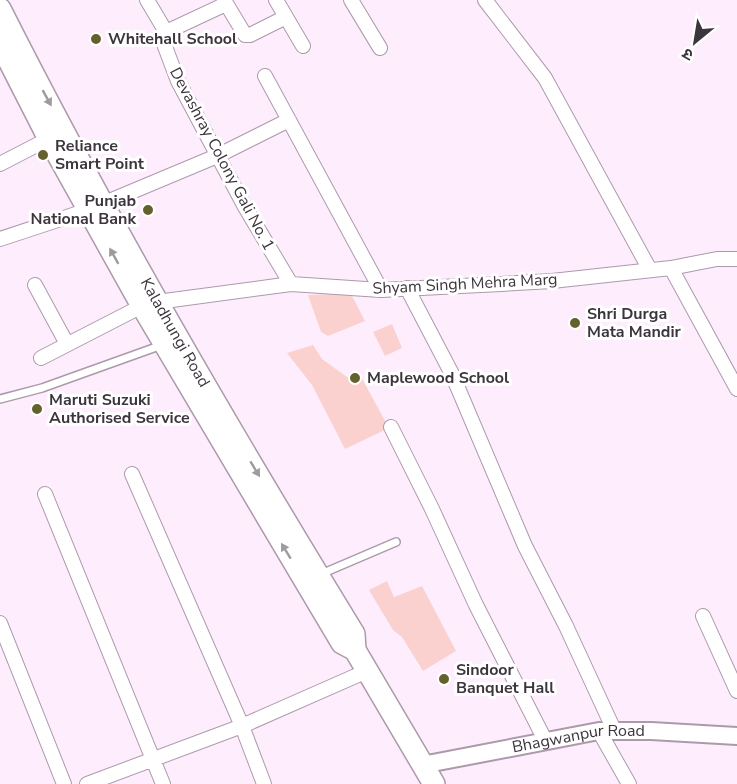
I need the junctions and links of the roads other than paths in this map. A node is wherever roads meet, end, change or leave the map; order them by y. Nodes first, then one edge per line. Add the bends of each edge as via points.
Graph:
1 (147, 0) edge
2 (276, 0) edge
3 (351, 0) edge
4 (485, 0) edge
5 (225, 2) edge
6 (0, 9) edge
7 (286, 17) junction
8 (166, 32) junction
9 (0, 43) edge
10 (303, 46) dead end
11 (380, 48) dead end
12 (12, 64) edge
13 (265, 76) dead end
14 (289, 120) junction
15 (56, 134) junction
16 (217, 156) junction
17 (0, 164) edge
18 (96, 207) junction
19 (0, 239) edge
20 (737, 259) edge
21 (671, 268) junction
22 (650, 270) junction
23 (291, 284) junction
24 (35, 285) dead end
25 (407, 288) junction
26 (381, 290) junction
27 (149, 304) junction
28 (68, 344) junction
29 (165, 344) junction
30 (41, 358) dead end
31 (737, 389) edge
32 (0, 399) edge
33 (391, 427) dead end
34 (230, 441) junction
35 (132, 474) dead end
36 (45, 494) dead end
37 (396, 542) dead end
38 (318, 575) junction
39 (703, 616) dead end
40 (0, 623) edge
41 (355, 650) junction
42 (367, 671) junction
43 (737, 691) edge
44 (242, 726) junction
45 (606, 730) junction
46 (737, 736) edge
47 (546, 742) junction
48 (153, 760) junction
49 (422, 765) junction
50 (64, 784) edge
51 (87, 784) edge
52 (163, 784) edge
53 (264, 784) edge
54 (434, 784) edge
55 (629, 784) edge

1 - 8 street, Devashray Colony Gali No. 1
2 - 7 street
3 - 11 street
4 - 22 street via 545,78
5 - 7 street via 245,35
5 - 8 street
6 - 12 main road, Kaladhungi Road
7 - 10 street
8 - 16 street, Devashray Colony Gali No. 1 via 164,44 178,81
9 - 12 main road, Kaladhungi Road
12 - 15 main road, Kaladhungi Road
13 - 14 street
14 - 16 street
14 - 26 street
15 - 17 street
15 - 18 main road, Kaladhungi Road
16 - 18 street
16 - 23 street, Devashray Colony Gali No. 1
18 - 19 street
18 - 27 main road, Kaladhungi Road
20 - 21 street, Shyam Singh Mehra Marg
21 - 22 street, Shyam Singh Mehra Marg
21 - 31 street
22 - 25 street, Shyam Singh Mehra Marg via 552,281
23 - 26 street, Shyam Singh Mehra Marg
23 - 27 street, Shyam Singh Mehra Marg
24 - 28 street
25 - 26 street, Shyam Singh Mehra Marg
25 - 45 street via 452,375 525,546 566,626
27 - 28 street, Shyam Singh Mehra Marg
27 - 29 main road, Kaladhungi Road
27 - 34 main road, Kaladhungi Road
28 - 30 street, Shyam Singh Mehra Marg
29 - 32 lane
29 - 34 main road, Kaladhungi Road
33 - 47 street
34 -> 38 main road, Kaladhungi Road
41 -> 34 main road, Kaladhungi Road via 342,643
35 - 44 street
36 - 48 street
37 - 38 lane
38 - 41 main road, Kaladhungi Road via 354,634
39 - 43 street
40 - 50 street
41 - 42 main road, Kaladhungi Road
42 - 44 street
42 - 49 main road, Kaladhungi Road
44 - 48 street
44 - 53 street
45 - 46 street, Bhagwanpur Road
45 - 47 street, Bhagwanpur Road
45 - 55 street
47 - 49 street, Bhagwanpur Road
48 - 51 street
48 - 52 street
49 - 54 main road, Kaladhungi Road

